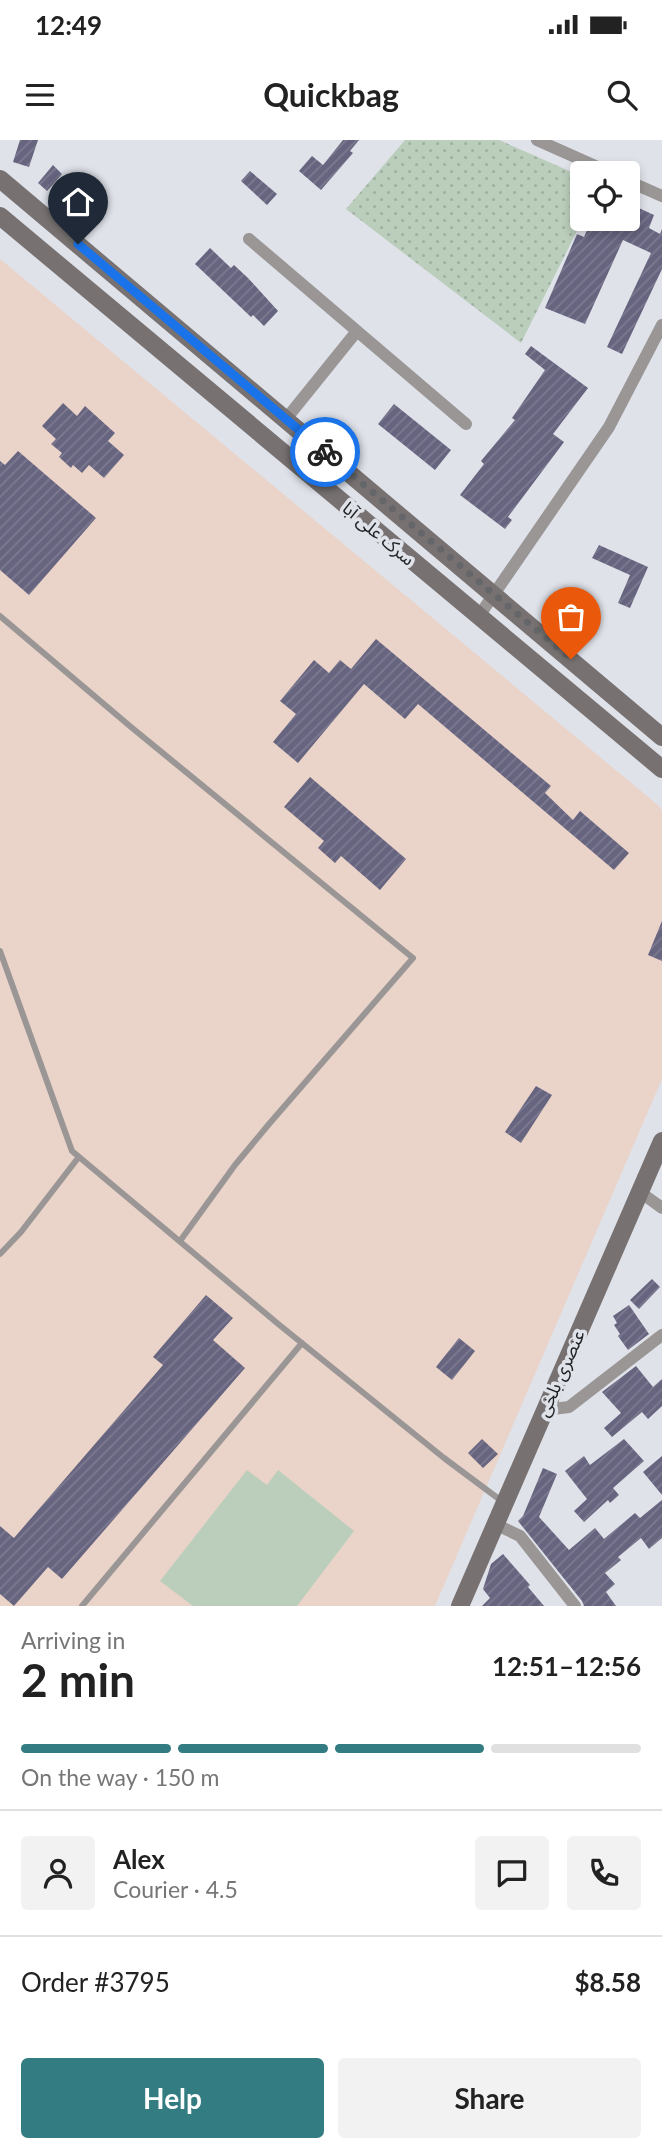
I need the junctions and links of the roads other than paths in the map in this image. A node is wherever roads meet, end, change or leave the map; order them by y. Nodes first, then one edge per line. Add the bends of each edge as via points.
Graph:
1 (537, 140) edge
2 (584, 161) edge
3 (0, 179) edge
4 (640, 186) edge
5 (662, 196) edge
6 (0, 216) edge
7 (249, 239) dead end
8 (137, 293) junction
9 (119, 315) junction
10 (662, 325) edge
11 (357, 331) junction
12 (286, 419) junction
13 (466, 424) dead end
14 (494, 594) junction
15 (0, 616) edge
16 (479, 616) junction
17 (662, 737) edge
18 (662, 769) edge
19 (0, 951) edge
20 (662, 1141) edge
21 (78, 1158) junction
22 (640, 1192) junction
23 (662, 1208) edge
24 (180, 1241) junction
25 (0, 1254) edge
26 (662, 1335) edge
27 (302, 1343) junction
28 (544, 1410) junction
29 (504, 1503) junction
30 (495, 1524) junction
31 (82, 1606) edge
32 (460, 1606) edge
33 (575, 1606) edge

1 - 2 street
3 - 8 street
4 - 5 street
6 - 9 street, سرک علی آبا
7 - 11 street
8 - 9 street
8 - 12 street
9 - 16 street, سرک علی آبا
10 - 14 street via 609,427
11 - 12 street
11 - 13 street
12 - 14 street
14 - 16 street
14 - 17 street
15 - 24 lane via 413,958 235,1165
16 - 18 street, سرک علی آبا
19 - 21 lane via 58,1116
20 - 22 street, عنصری بلخی
21 - 24 lane
21 - 25 lane
22 - 23 street
22 - 28 street, عنصری بلخی
24 - 27 lane
26 - 28 street via 569,1407
27 - 29 lane
27 - 31 lane
28 - 29 street, عنصری بلخی
29 - 30 street, عنصری بلخی
30 - 32 street, عنصری بلخی
30 - 33 street via 520,1536

